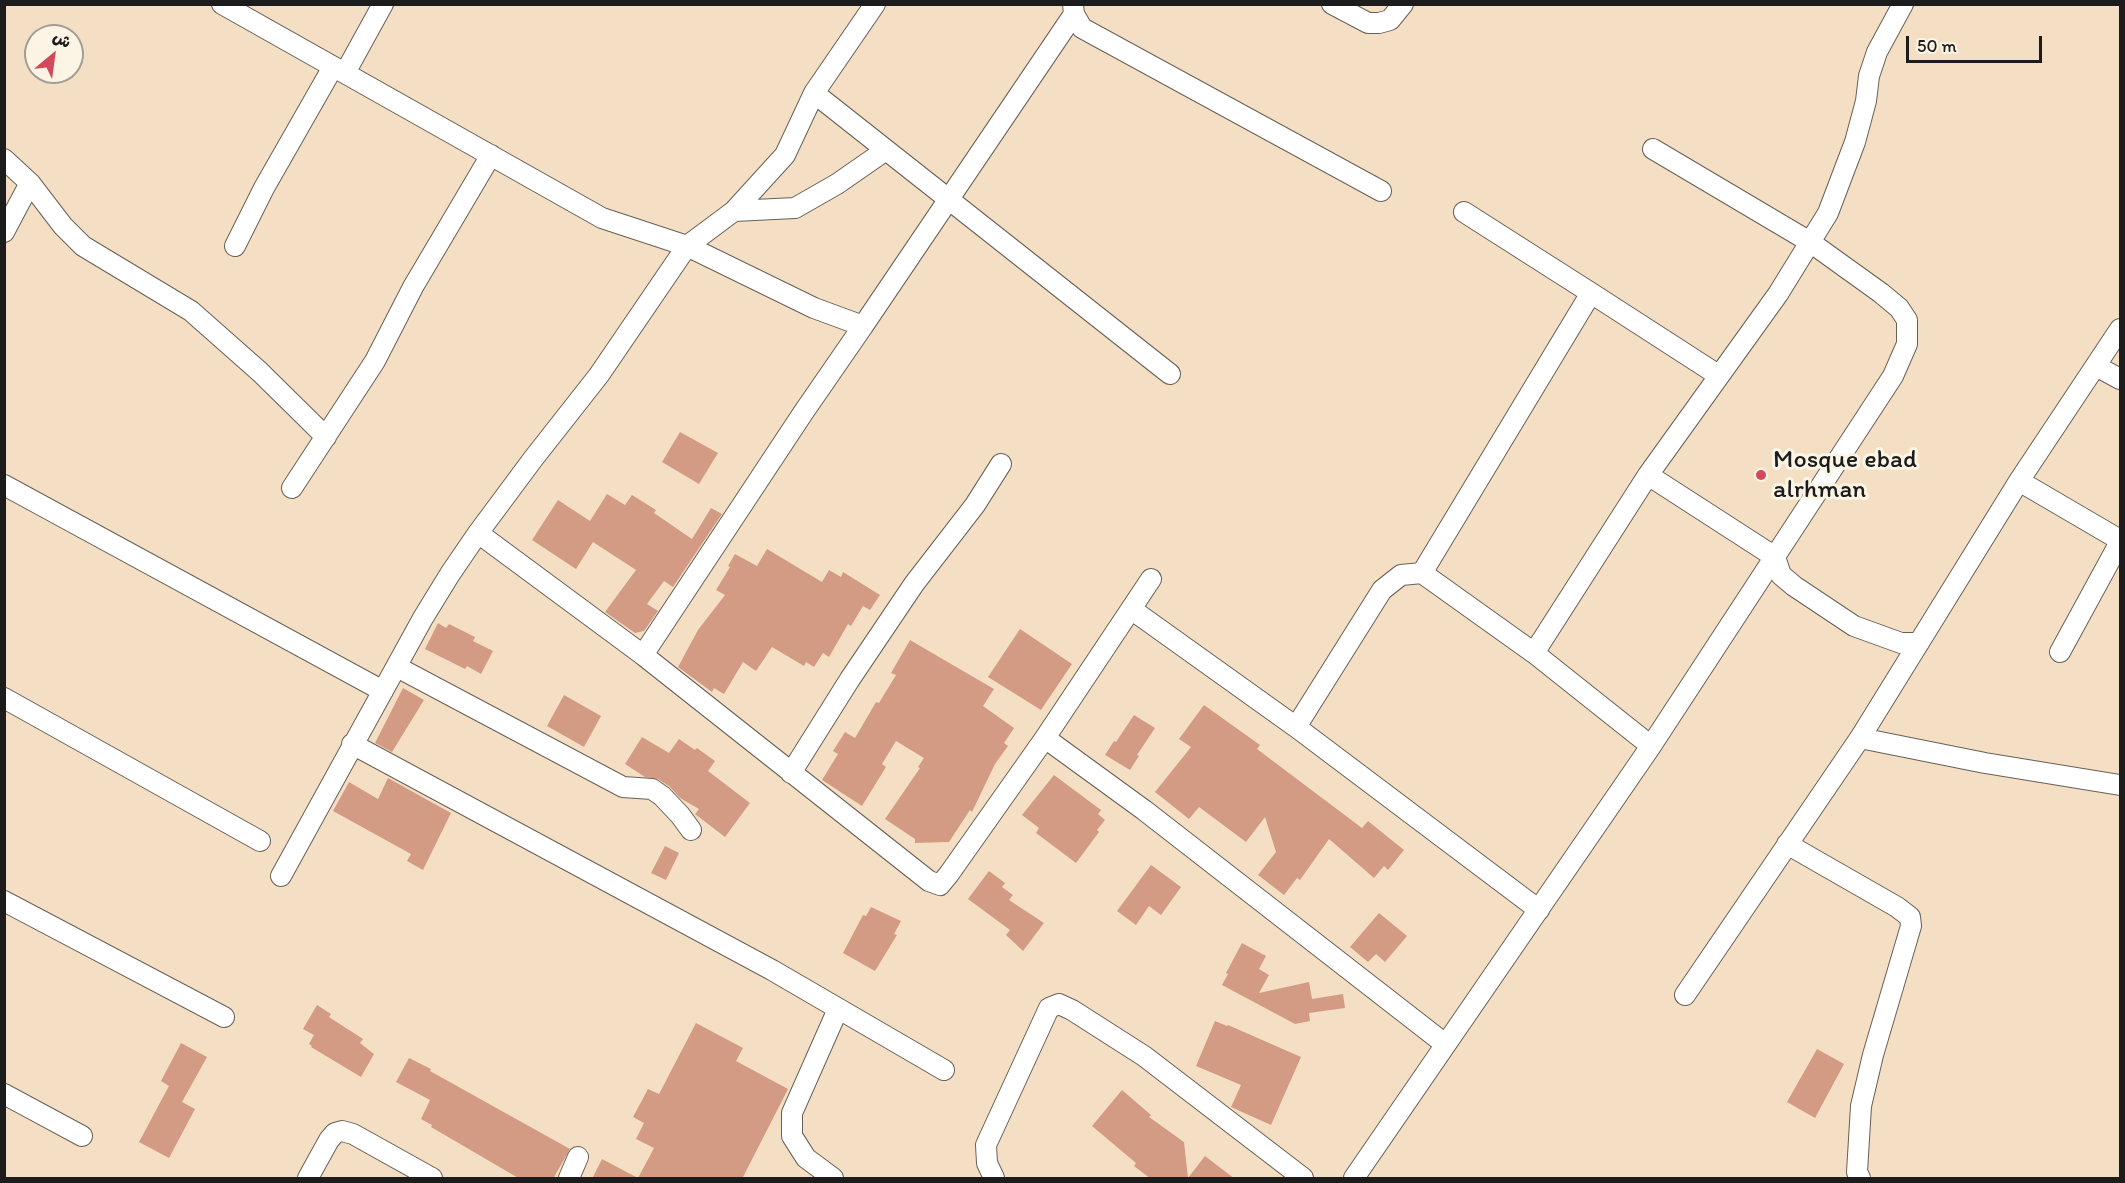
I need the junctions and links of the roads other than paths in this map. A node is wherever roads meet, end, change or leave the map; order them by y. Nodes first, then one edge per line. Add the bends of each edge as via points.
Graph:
1 (222, 4) edge
2 (383, 4) edge
3 (874, 4) edge
4 (1332, 4) edge
5 (1403, 4) edge
6 (1903, 4) edge
7 (1074, 9) edge
8 (339, 70) junction
9 (814, 93) junction
10 (1653, 149) dead end
11 (886, 150) junction
12 (492, 155) junction
13 (4, 159) edge
14 (30, 183) junction
15 (1381, 191) dead end
16 (948, 200) junction
17 (734, 211) junction
18 (1464, 213) dead end
19 (4, 232) edge
20 (1810, 242) junction
21 (235, 246) dead end
22 (687, 246) junction
23 (1591, 293) junction
24 (863, 326) junction
25 (2121, 329) edge
26 (2096, 366) junction
27 (1170, 374) dead end
28 (1718, 375) junction
29 (2121, 379) edge
30 (327, 437) junction
31 (1002, 464) dead end
32 (1648, 475) junction
33 (2019, 481) junction
34 (4, 485) edge
35 (292, 488) dead end
36 (478, 532) junction
37 (2121, 541) edge
38 (1775, 557) junction
39 (1422, 573) junction
40 (1151, 579) dead end
41 (1131, 609) junction
42 (1919, 643) junction
43 (2060, 652) dead end
44 (1534, 653) junction
45 (643, 655) junction
46 (397, 667) junction
47 (383, 691) junction
48 (4, 698) edge
49 (1296, 727) junction
50 (1045, 738) junction
51 (1860, 738) junction
52 (352, 744) junction
53 (1651, 746) junction
54 (791, 772) junction
55 (2121, 785) edge
56 (691, 830) dead end
57 (260, 841) dead end
58 (1787, 844) junction
59 (281, 876) dead end
60 (4, 901) edge
61 (1539, 910) junction
62 (1685, 995) dead end
63 (838, 1009) junction
64 (224, 1017) dead end
65 (1445, 1044) junction
66 (944, 1070) dead end
67 (4, 1094) edge
68 (82, 1136) dead end
69 (578, 1157) dead end
70 (308, 1179) edge
71 (432, 1179) edge
72 (569, 1179) edge
73 (833, 1179) edge
74 (994, 1179) edge
75 (1303, 1179) edge
76 (1354, 1179) edge
77 (1860, 1179) edge

1 - 8 street
2 - 8 street
3 - 9 street
4 - 5 street via 1368,23 1390,20
6 - 20 street via 1877,52 1844,176
7 - 15 street via 1082,28
7 - 16 street
8 - 12 street
8 - 21 street via 264,188
9 - 11 street
9 - 17 street via 785,155
10 - 20 street
11 - 16 street
11 - 17 street via 795,208
12 - 22 street via 602,218
12 - 30 street via 413,287 375,361
13 - 14 street
14 - 19 street
14 - 30 street via 83,246 191,311
16 - 24 street
16 - 27 street
17 - 22 street
18 - 23 street
20 - 28 street via 1778,294
20 - 38 street via 1899,309 1907,320 1907,344 1893,376
22 - 24 street via 814,308
22 - 36 street via 599,375
23 - 28 street
23 - 39 street
24 - 45 street
25 - 26 street
26 - 29 street
26 - 33 street
28 - 32 street
30 - 35 street
31 - 54 street via 901,603
32 - 38 street
32 - 44 street
33 - 37 street
33 - 42 street
34 - 47 street
36 - 45 street
36 - 46 street
37 - 43 street
38 - 42 street via 1781,574 1794,586 1854,626 1901,643
38 - 53 street
39 - 44 street
39 - 49 street via 1401,575 1382,590
40 - 41 street
41 - 49 street
41 - 50 street
42 - 51 street
44 - 53 street
45 - 54 street
46 - 47 street
46 - 56 street via 623,787 652,789
47 - 52 street
48 - 57 street
49 - 61 street
50 - 54 street via 940,885 929,881
50 - 65 street
51 - 55 street
51 - 58 street
52 - 59 street
52 - 63 street
53 - 61 street
58 - 62 street
58 - 77 street via 1910,917 1911,926 1861,1106 1857,1172
60 - 64 street
61 - 65 street
63 - 66 street
63 - 73 street via 792,1113 792,1136 806,1158
65 - 76 street
67 - 68 street
69 - 72 street
70 - 71 street via 329,1140 342,1131
74 - 75 street via 987,1163 986,1146 1049,1008 1059,1004 1144,1056

